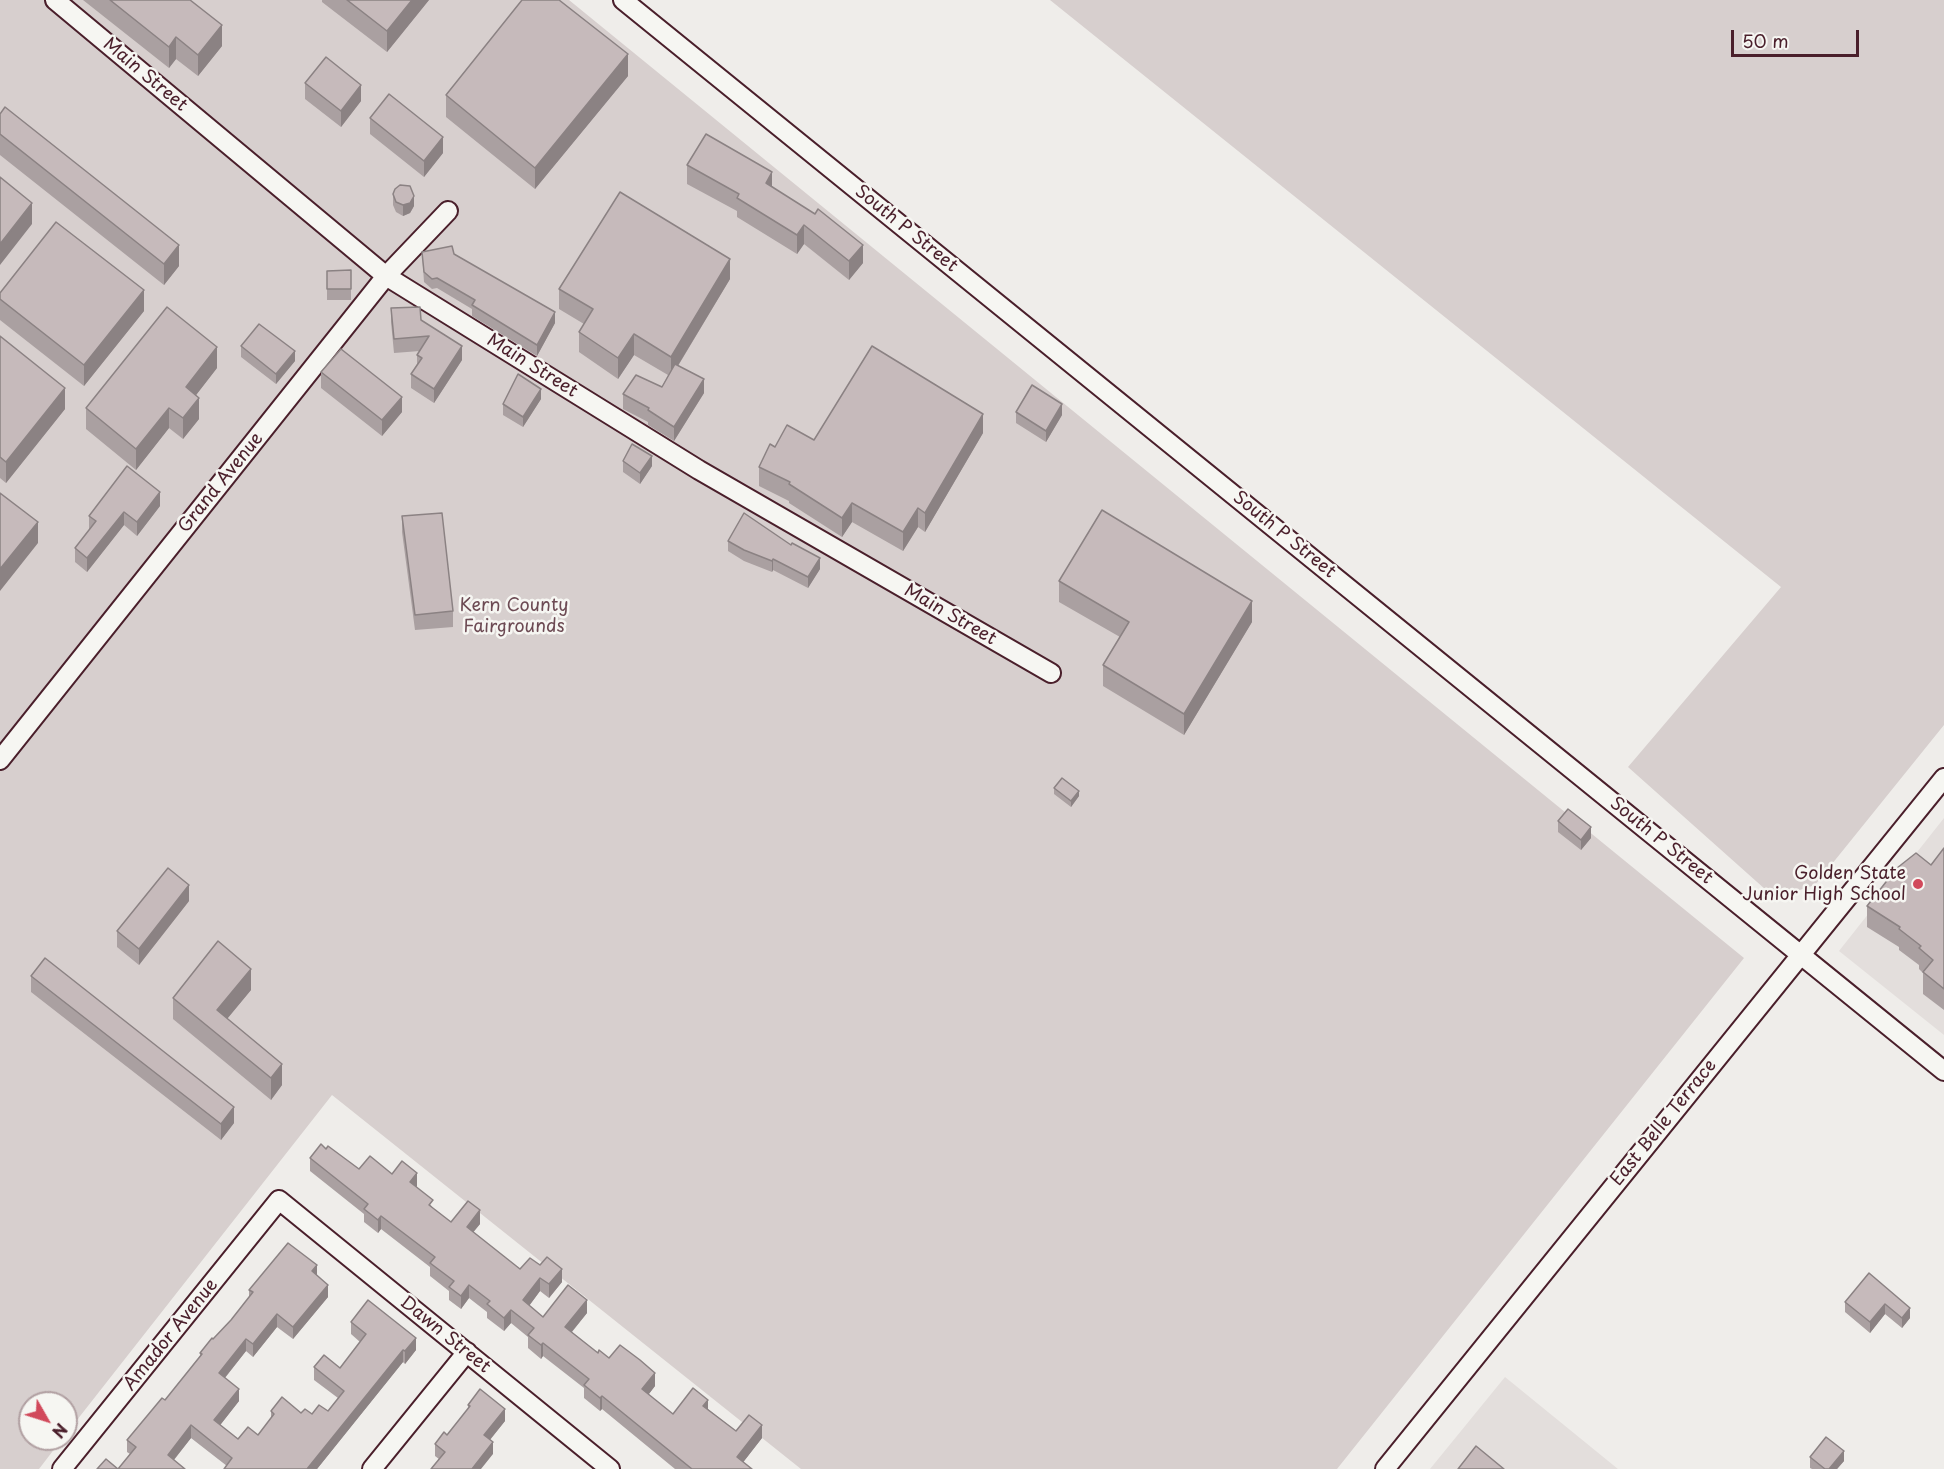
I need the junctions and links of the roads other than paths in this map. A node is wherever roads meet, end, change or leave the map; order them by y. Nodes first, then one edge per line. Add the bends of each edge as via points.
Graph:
1 (55, 0) edge
2 (623, 0) edge
3 (448, 211) dead end
4 (386, 276) junction
5 (1051, 673) dead end
6 (0, 760) edge
7 (1944, 777) edge
8 (1801, 954) junction
9 (1944, 1071) edge
10 (279, 1200) joint
11 (466, 1352) junction
12 (62, 1469) edge
13 (372, 1469) edge
14 (610, 1469) edge
15 (1385, 1469) edge

1 - 4 street, Main Street
2 - 8 street, South P Street
3 - 4 street, Grand Avenue
4 - 5 street, Main Street via 699,470
4 - 6 street, Grand Avenue
7 - 8 street, East Belle Terrace
8 - 9 street, South P Street
8 - 15 street, East Belle Terrace
10 - 11 street, Dawn Street
10 - 12 street, Amador Avenue
11 - 13 street
11 - 14 street, Dawn Street

